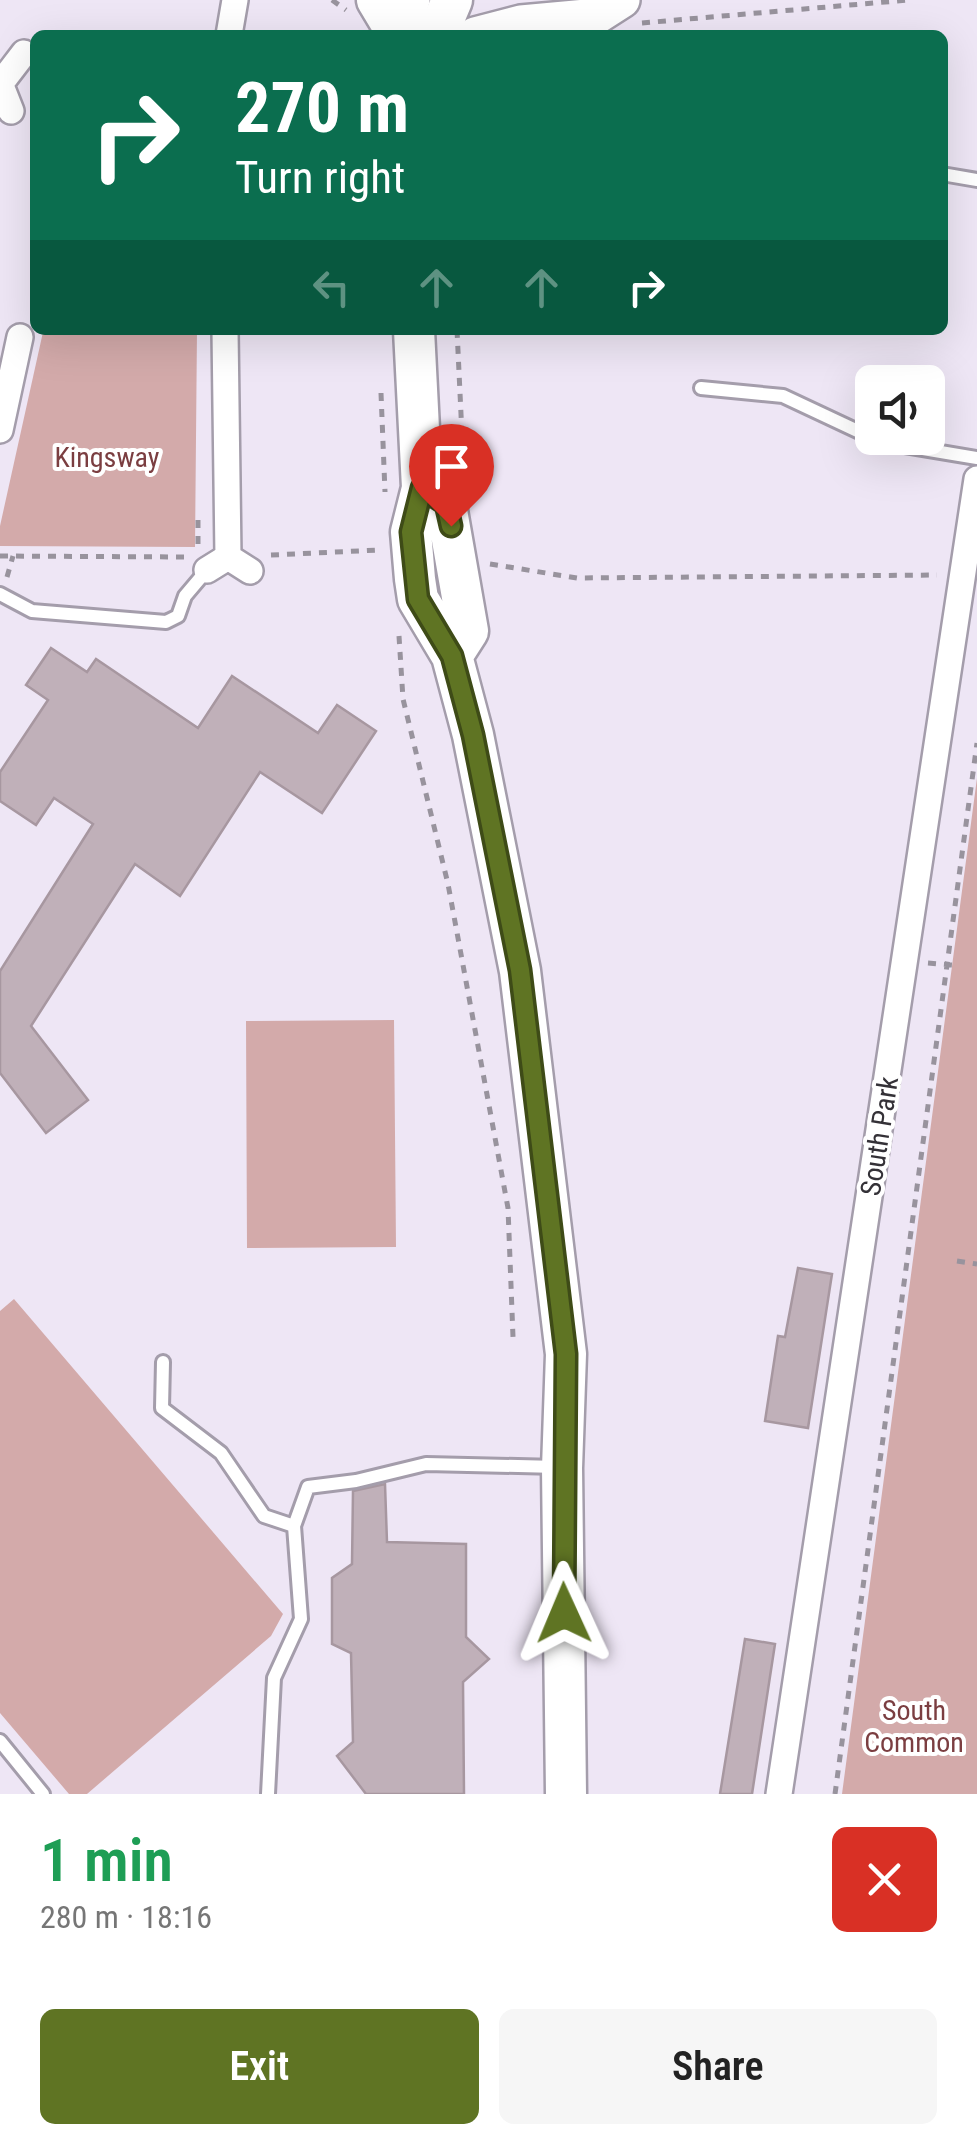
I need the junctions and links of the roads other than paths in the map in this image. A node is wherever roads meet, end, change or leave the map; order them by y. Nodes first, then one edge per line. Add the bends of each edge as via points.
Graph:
1 (235, 0) edge
2 (377, 0) edge
3 (412, 0) edge
4 (452, 0) edge
5 (624, 13) edge
6 (230, 30) edge
7 (395, 30) edge
8 (408, 30) edge
9 (435, 30) edge
10 (493, 30) edge
11 (24, 53) dead end
12 (1, 83) edge
13 (12, 111) dead end
14 (948, 175) edge
15 (977, 180) edge
16 (225, 335) edge
17 (414, 335) edge
18 (20, 338) dead end
19 (6, 383) edge
20 (701, 388) dead end
21 (0, 430) edge
22 (977, 458) edge
23 (977, 479) edge
24 (228, 566) joint
25 (0, 594) edge
26 (163, 1362) dead end
27 (562, 1468) junction
28 (294, 1526) junction
29 (0, 1741) edge
30 (42, 1794) edge
31 (268, 1794) edge
32 (566, 1794) edge
33 (779, 1794) edge

1 - 6 street
2 - 7 main road
3 - 8 main road
4 - 9 main road
5 - 10 main road
11 - 12 street
12 - 13 street
14 - 15 lane
16 - 24 street
17 - 27 main road via 404,492 418,599 452,656 520,970 566,1354
18 - 19 street
19 - 21 street
20 - 22 lane via 783,396 881,442
23 - 33 street, South Park
24 - 25 lane via 185,596 178,616 166,622 32,611
26 - 28 lane via 162,1408 221,1453 264,1516
27 - 28 lane via 426,1464 308,1486
27 - 32 main road
28 - 31 lane via 301,1619 274,1678
29 - 30 lane

